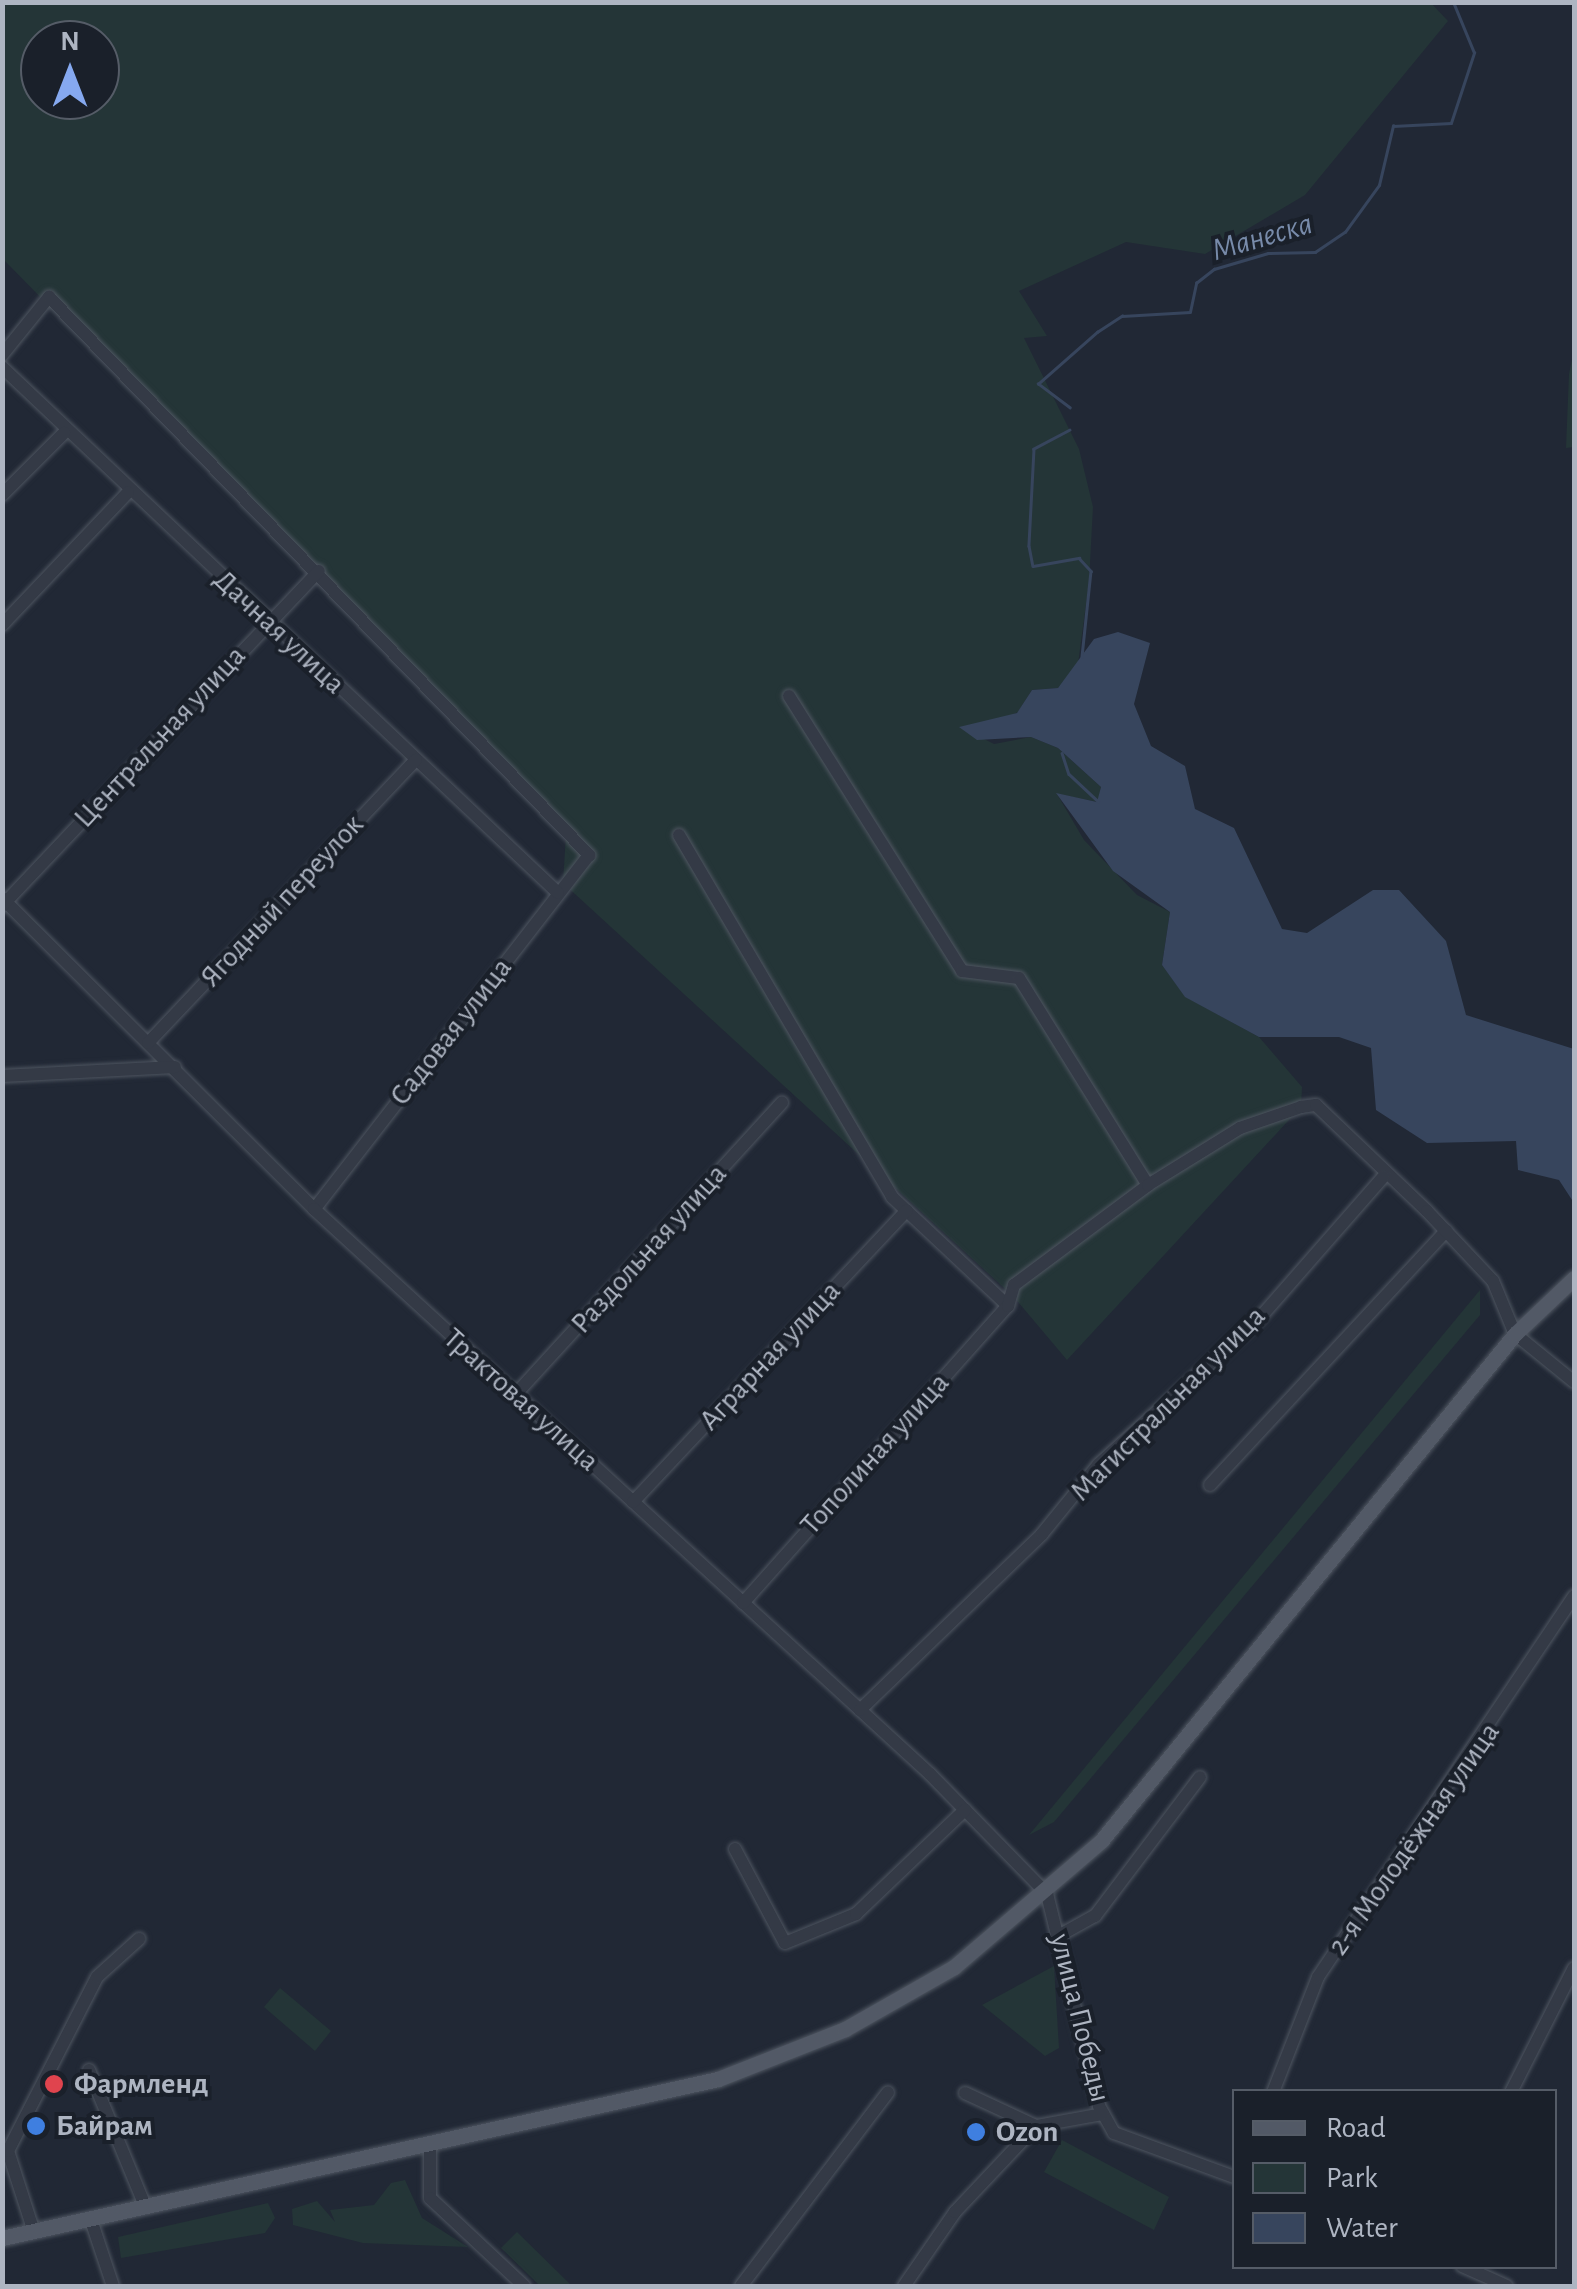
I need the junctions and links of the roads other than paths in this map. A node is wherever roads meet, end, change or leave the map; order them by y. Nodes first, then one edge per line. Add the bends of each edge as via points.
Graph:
1 (2, 354) edge
2 (2, 367) edge
3 (64, 432) junction
4 (128, 492) junction
5 (2, 495) edge
6 (319, 571) junction
7 (268, 622) junction
8 (2, 625) edge
9 (790, 696) dead end
10 (416, 760) junction
11 (679, 835) dead end
12 (558, 893) junction
13 (4, 902) edge
14 (148, 1043) junction
15 (175, 1067) junction
16 (2, 1076) edge
17 (782, 1103) dead end
18 (1384, 1176) junction
19 (1148, 1185) junction
20 (314, 1209) junction
21 (906, 1210) junction
22 (1446, 1231) junction
23 (1574, 1278) edge
24 (1008, 1306) junction
25 (1515, 1334) junction
26 (1574, 1382) edge
27 (515, 1396) junction
28 (1210, 1485) dead end
29 (633, 1502) junction
30 (1574, 1596) edge
31 (743, 1603) junction
32 (860, 1710) junction
33 (1200, 1777) dead end
34 (965, 1810) junction
35 (735, 1850) dead end
36 (1046, 1894) junction
37 (1062, 1934) junction
38 (138, 1939) dead end
39 (1574, 1968) edge
40 (89, 2070) dead end
41 (1274, 2089) edge
42 (1514, 2089) edge
43 (888, 2092) dead end
44 (965, 2092) dead end
45 (1103, 2114) junction
46 (1036, 2126) junction
47 (430, 2148) junction
48 (1232, 2176) edge
49 (146, 2208) junction
50 (91, 2220) junction
51 (34, 2232) junction
52 (2, 2238) edge
53 (1469, 2269) edge
54 (113, 2286) edge
55 (524, 2286) edge
56 (741, 2286) edge
57 (904, 2286) edge
58 (1507, 2286) edge

1 - 6 street via 50,296
2 - 3 street, Дачная улица
3 - 4 street, Дачная улица
3 - 5 street
4 - 7 street, Дачная улица
4 - 8 street
6 - 7 street, Центральная улица
6 - 12 street, Садовая улица via 589,855
7 - 10 street, Дачная улица
7 - 13 street, Центральная улица
9 - 19 street via 962,971 1019,978
10 - 12 street, Дачная улица
10 - 14 street, Ягодный переулок
11 - 21 street
12 - 20 street, Садовая улица
13 - 14 street, Трактовая улица
14 - 15 street, Трактовая улица
15 - 16 street
15 - 20 street, Трактовая улица
17 - 27 street, Раздольная улица
18 - 19 street, Тополиная улица via 1316,1105 1240,1128
18 - 22 street
18 - 32 street, Магистральная улица via 1258,1320 1098,1466 1042,1534
19 - 24 street, Тополиная улица via 1014,1286
20 - 27 street, Трактовая улица
21 - 24 street
21 - 29 street, Аграрная улица
22 - 25 street via 1493,1280
22 - 28 street
23 - 25 main road
24 - 31 street, Тополиная улица
25 - 26 street
25 - 36 main road via 1101,1841
27 - 29 street, Трактовая улица
29 - 31 street, Трактовая улица
30 - 41 street, 2-я Молодёжная улица via 1318,1977
31 - 32 street, Трактовая улица
32 - 34 street, Трактовая улица
33 - 37 street via 1095,1916
34 - 35 street via 856,1914 784,1943
34 - 36 street, Трактовая улица
36 - 37 street, улица Победы
36 - 47 main road via 954,1967 846,2029 718,2079
37 - 45 street, улица Победы
38 - 51 street via 97,1977 8,2151
39 - 42 street
40 - 49 street
43 - 56 street
44 - 46 street
45 - 46 street
45 - 48 street, улица Победы via 1114,2133
46 - 57 street via 955,2212
47 - 49 main road
47 - 55 street via 430,2198
49 - 50 main road
50 - 51 main road
50 - 54 street
51 - 52 main road
53 - 58 street

